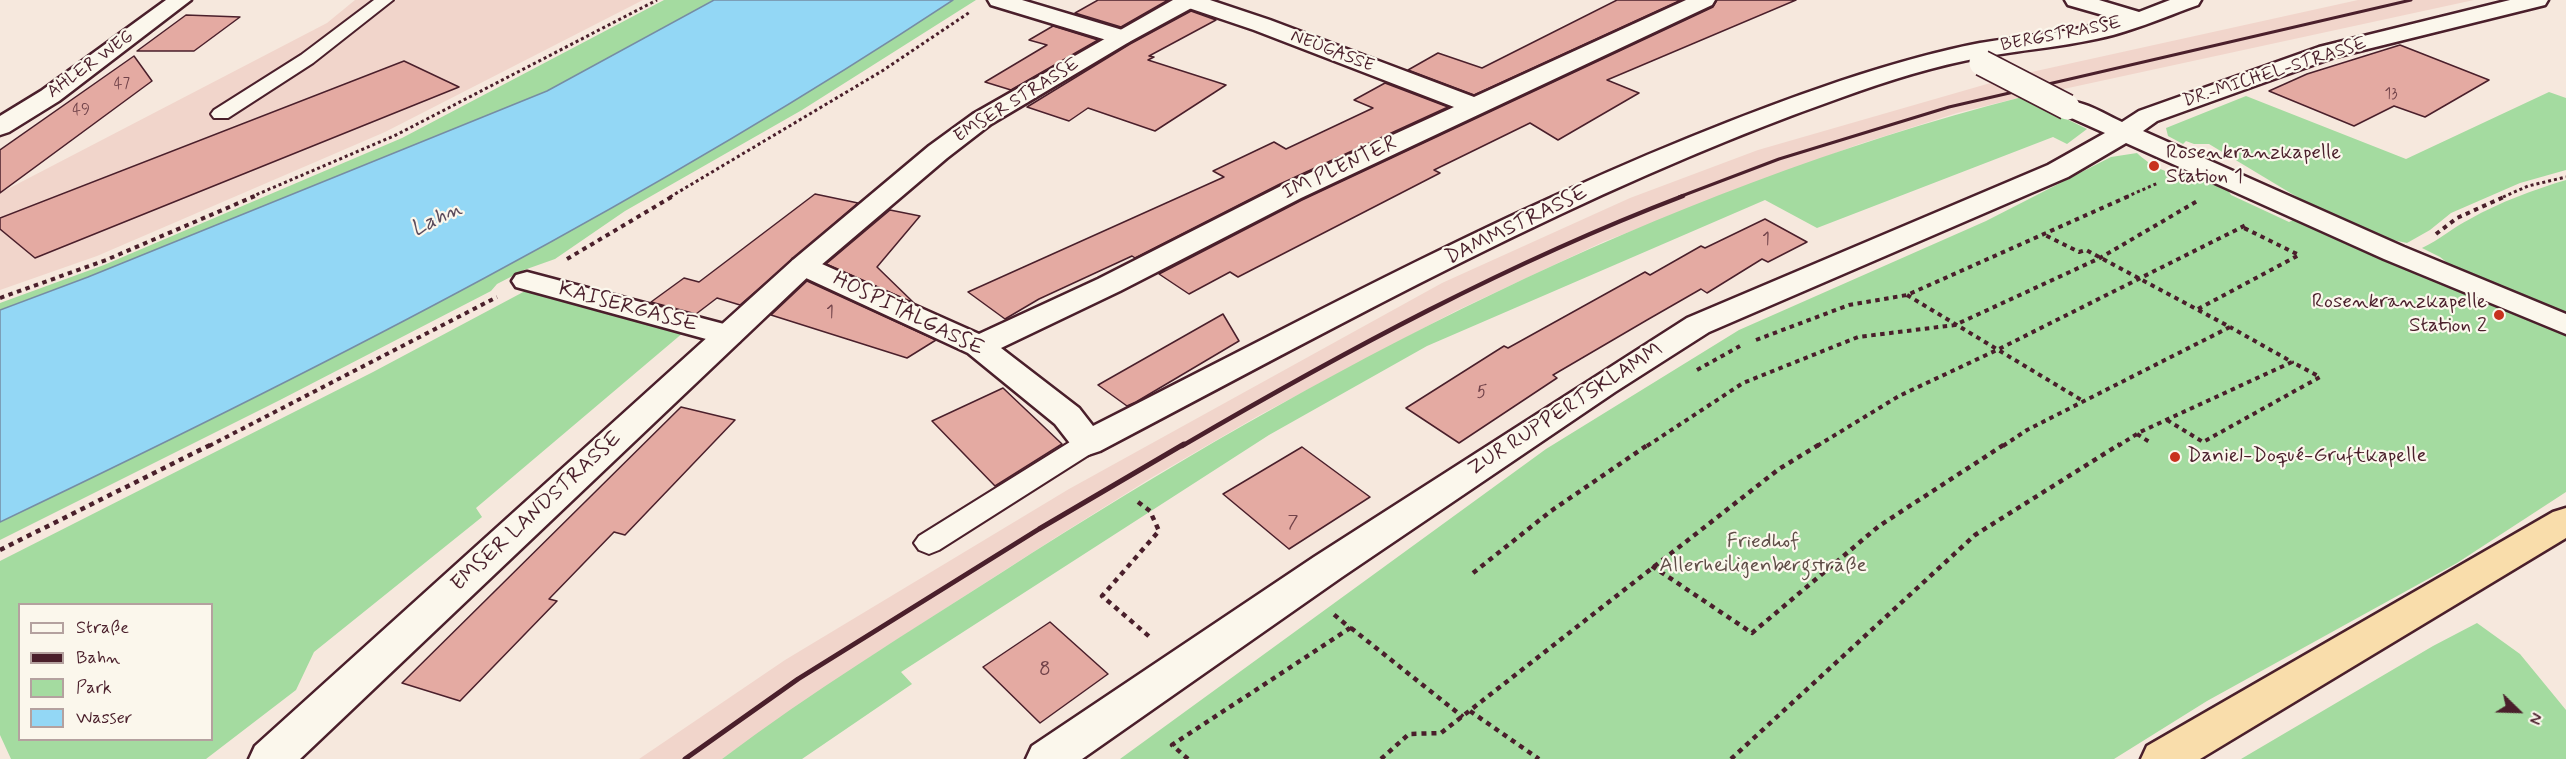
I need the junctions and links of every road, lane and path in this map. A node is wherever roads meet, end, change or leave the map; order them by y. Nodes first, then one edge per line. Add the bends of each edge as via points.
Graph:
1 (180, 0) edge
2 (385, 0) edge
3 (657, 0) edge
4 (1188, 0) edge
5 (1704, 0) edge
6 (2076, 0) edge
7 (2190, 0) edge
8 (2537, 0) edge
9 (989, 3) edge
10 (2139, 19) junction
11 (1121, 37) junction
12 (1973, 58) junction
13 (1474, 106) junction
14 (221, 114) dead end
15 (0, 127) edge
16 (2124, 133) junction
17 (2566, 177) edge
18 (2161, 180) dead end
19 (2200, 199) dead end
20 (2285, 204) junction
21 (2242, 227) junction
22 (2044, 235) junction
23 (2394, 253) junction
24 (2100, 258) junction
25 (803, 266) junction
26 (2140, 279) junction
27 (528, 281) junction
28 (1907, 295) junction
29 (0, 298) edge
30 (2197, 309) junction
31 (1955, 325) junction
32 (2566, 325) edge
33 (2230, 327) junction
34 (728, 335) junction
35 (1754, 340) dead end
36 (1744, 345) dead end
37 (979, 346) junction
38 (1999, 349) junction
39 (2292, 362) junction
40 (1695, 371) dead end
41 (2083, 401) junction
42 (2166, 419) junction
43 (2137, 434) junction
44 (1088, 443) junction
45 (2151, 443) dead end
46 (1138, 502) dead end
47 (2566, 521) edge
48 (929, 543) dead end
49 (0, 550) edge
50 (1652, 566) junction
51 (1473, 573) dead end
52 (1339, 605) dead end
53 (1350, 627) junction
54 (1183, 666) junction
55 (1470, 711) junction
56 (1463, 717) junction
57 (271, 759) edge
58 (1048, 759) edge
59 (1188, 759) edge
60 (1381, 759) edge
61 (1539, 759) edge
62 (1731, 759) edge
63 (2163, 759) edge

1 - 15 street, AHLER WEG via 50,96
2 - 14 lane via 307,59
3 - 29 path via 396,135 106,260
4 - 11 street, EMSER STRASSE
4 - 13 street, NEUGASSE
5 - 13 street, IM PLENTER
6 - 10 street
7 - 10 street, BERGSTRASSE
8 - 16 street, DR.-MICHEL-STRASSE via 2327,52 2148,116
9 - 11 street
9 - 27 path
10 - 12 street, BERGSTRASSE via 2106,30
11 - 25 street, EMSER STRASSE via 982,119
12 - 16 street, bridge
12 - 44 street, DAMMSTRASSE via 1857,83 1696,144 1475,246
13 - 37 street, IM PLENTER
16 - 20 street via 2205,162
16 - 54 street, ZUR RUPPERTSKLAMM via 2058,171 1698,325
17 - 23 path via 2528,186 2457,218 2440,233
18 - 22 path
19 - 24 path
20 - 21 path
20 - 23 street
21 - 26 path
21 - 30 path via 2299,255
22 - 24 path
22 - 28 path
23 - 32 street
24 - 26 path
24 - 31 path
25 - 34 street, EMSER LANDSTRASSE
25 - 37 street, HOSPITALGASSE
26 - 30 path
26 - 38 path
27 - 34 street, KAISERGASSE
27 - 49 path
28 - 31 path
28 - 35 path via 1849,304
30 - 33 path
31 - 38 path
31 - 51 path via 1858,337 1743,383 1551,511
33 - 39 path
33 - 41 path
34 - 57 street, EMSER LANDSTRASSE
36 - 40 path
37 - 44 street, HOSPITALGASSE via 1067,416
38 - 41 path
38 - 50 path via 1899,396 1779,469
39 - 42 path
39 - 42 path via 2320,377 2203,442
41 - 50 path via 2027,430 1879,526 1752,633
42 - 43 path
43 - 45 path
43 - 62 path via 1975,535
44 - 48 lane
46 - 54 path via 1150,511 1159,531 1102,596
47 - 63 highway
50 - 55 path
52 - 53 path via 1330,612
53 - 56 path
53 - 59 path via 1172,745
54 - 58 street, ZUR RUPPERTSKLAMM
55 - 56 path
55 - 61 path
56 - 60 path via 1441,733 1409,734

